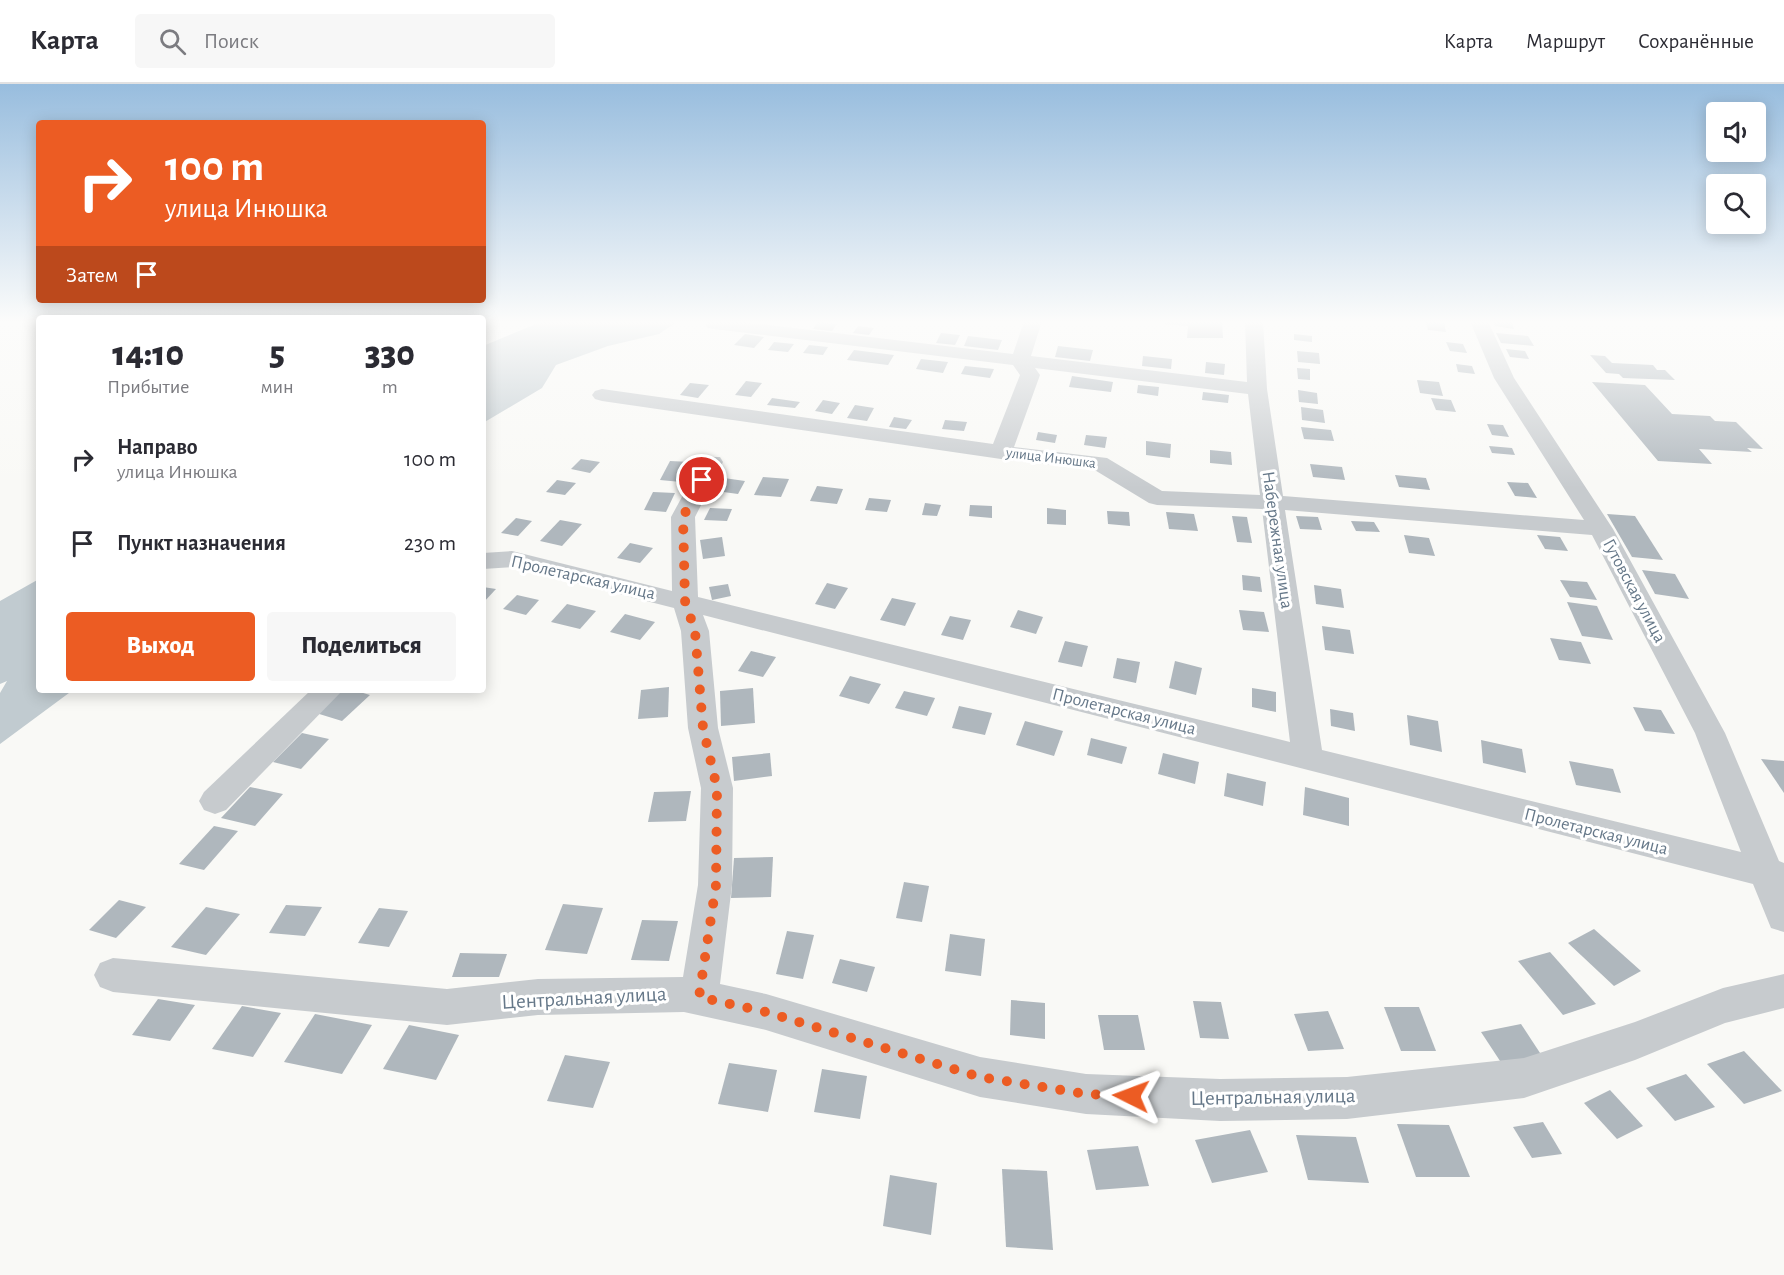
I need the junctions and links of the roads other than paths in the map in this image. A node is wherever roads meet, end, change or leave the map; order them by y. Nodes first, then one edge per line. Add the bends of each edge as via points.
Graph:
1 (1029, 377) edge
2 (1148, 377) edge
3 (1256, 377) edge
4 (1503, 377) edge
5 (1257, 389) junction
6 (602, 395) dead end
7 (1002, 452) junction
8 (712, 462) dead end
9 (1272, 502) junction
10 (1601, 529) junction
11 (486, 561) edge
12 (685, 601) junction
13 (326, 693) edge
14 (1308, 759) junction
15 (215, 801) dead end
16 (1774, 875) edge
17 (1784, 917) edge
18 (113, 975) dead end
19 (1784, 991) edge
20 (699, 997) junction

1 - 7 street
2 - 5 street
3 - 5 street, Набережная улица
4 - 10 street, Гутовская улица
5 - 9 street, Набережная улица
6 - 7 street, улица Инюшка
7 - 9 street, улица Инюшка via 1099,463 1157,498
8 - 12 street via 683,517
9 - 10 street, улица Инюшка
9 - 14 street, Набережная улица
10 - 16 street, Гутовская улица via 1710,733
11 - 12 street, Пролетарская улица via 512,559
12 - 14 street, Пролетарская улица
12 - 20 street via 695,631 703,728 717,788 716,885
13 - 15 street
14 - 16 street, Пролетарская улица
16 - 17 street, Гутовская улица
18 - 20 street, Центральная улица via 447,1007 538,997
19 - 20 street, Центральная улица via 1723,1006 1524,1078 1347,1098 1220,1100 1086,1094 980,1077 766,1012

